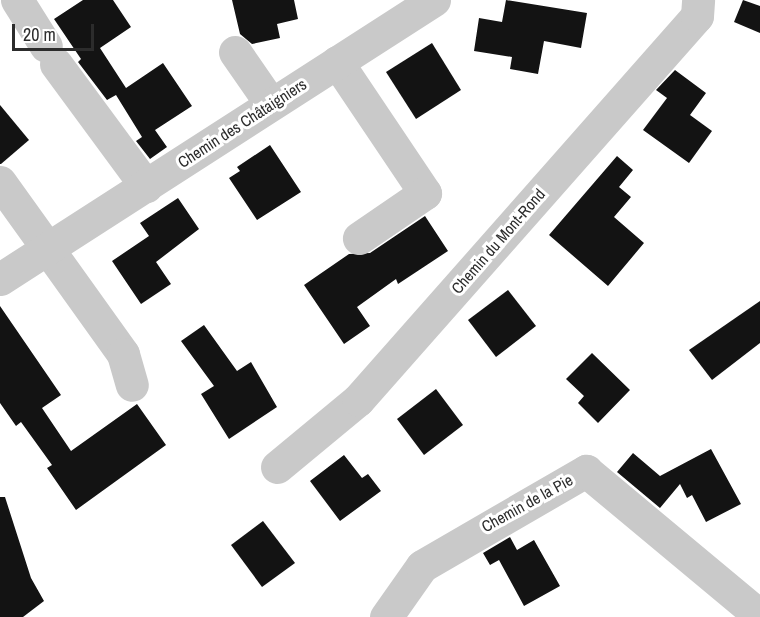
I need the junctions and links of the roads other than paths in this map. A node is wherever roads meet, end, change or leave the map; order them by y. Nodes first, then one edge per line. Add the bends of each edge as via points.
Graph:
1 (17, 0) edge
2 (434, 0) edge
3 (698, 0) edge
4 (235, 52) dead end
5 (337, 62) junction
6 (271, 104) junction
7 (0, 182) edge
8 (146, 186) junction
9 (359, 238) dead end
10 (51, 249) junction
11 (0, 279) edge
12 (132, 385) dead end
13 (277, 467) dead end
14 (760, 616) edge
15 (386, 617) edge

1 - 8 street via 51,55
2 - 5 street, Chemin des Châtaigniers
3 - 13 street, Chemin du Mont-Rond via 697,16 358,400
4 - 6 street
5 - 6 street, Chemin des Châtaigniers
5 - 9 street via 425,193
6 - 8 street, Chemin des Châtaigniers
7 - 10 street
8 - 10 street, Chemin des Châtaigniers
10 - 11 street, Chemin des Châtaigniers
10 - 12 street via 123,354
14 - 15 street, Chemin de la Pie via 586,471 422,566

